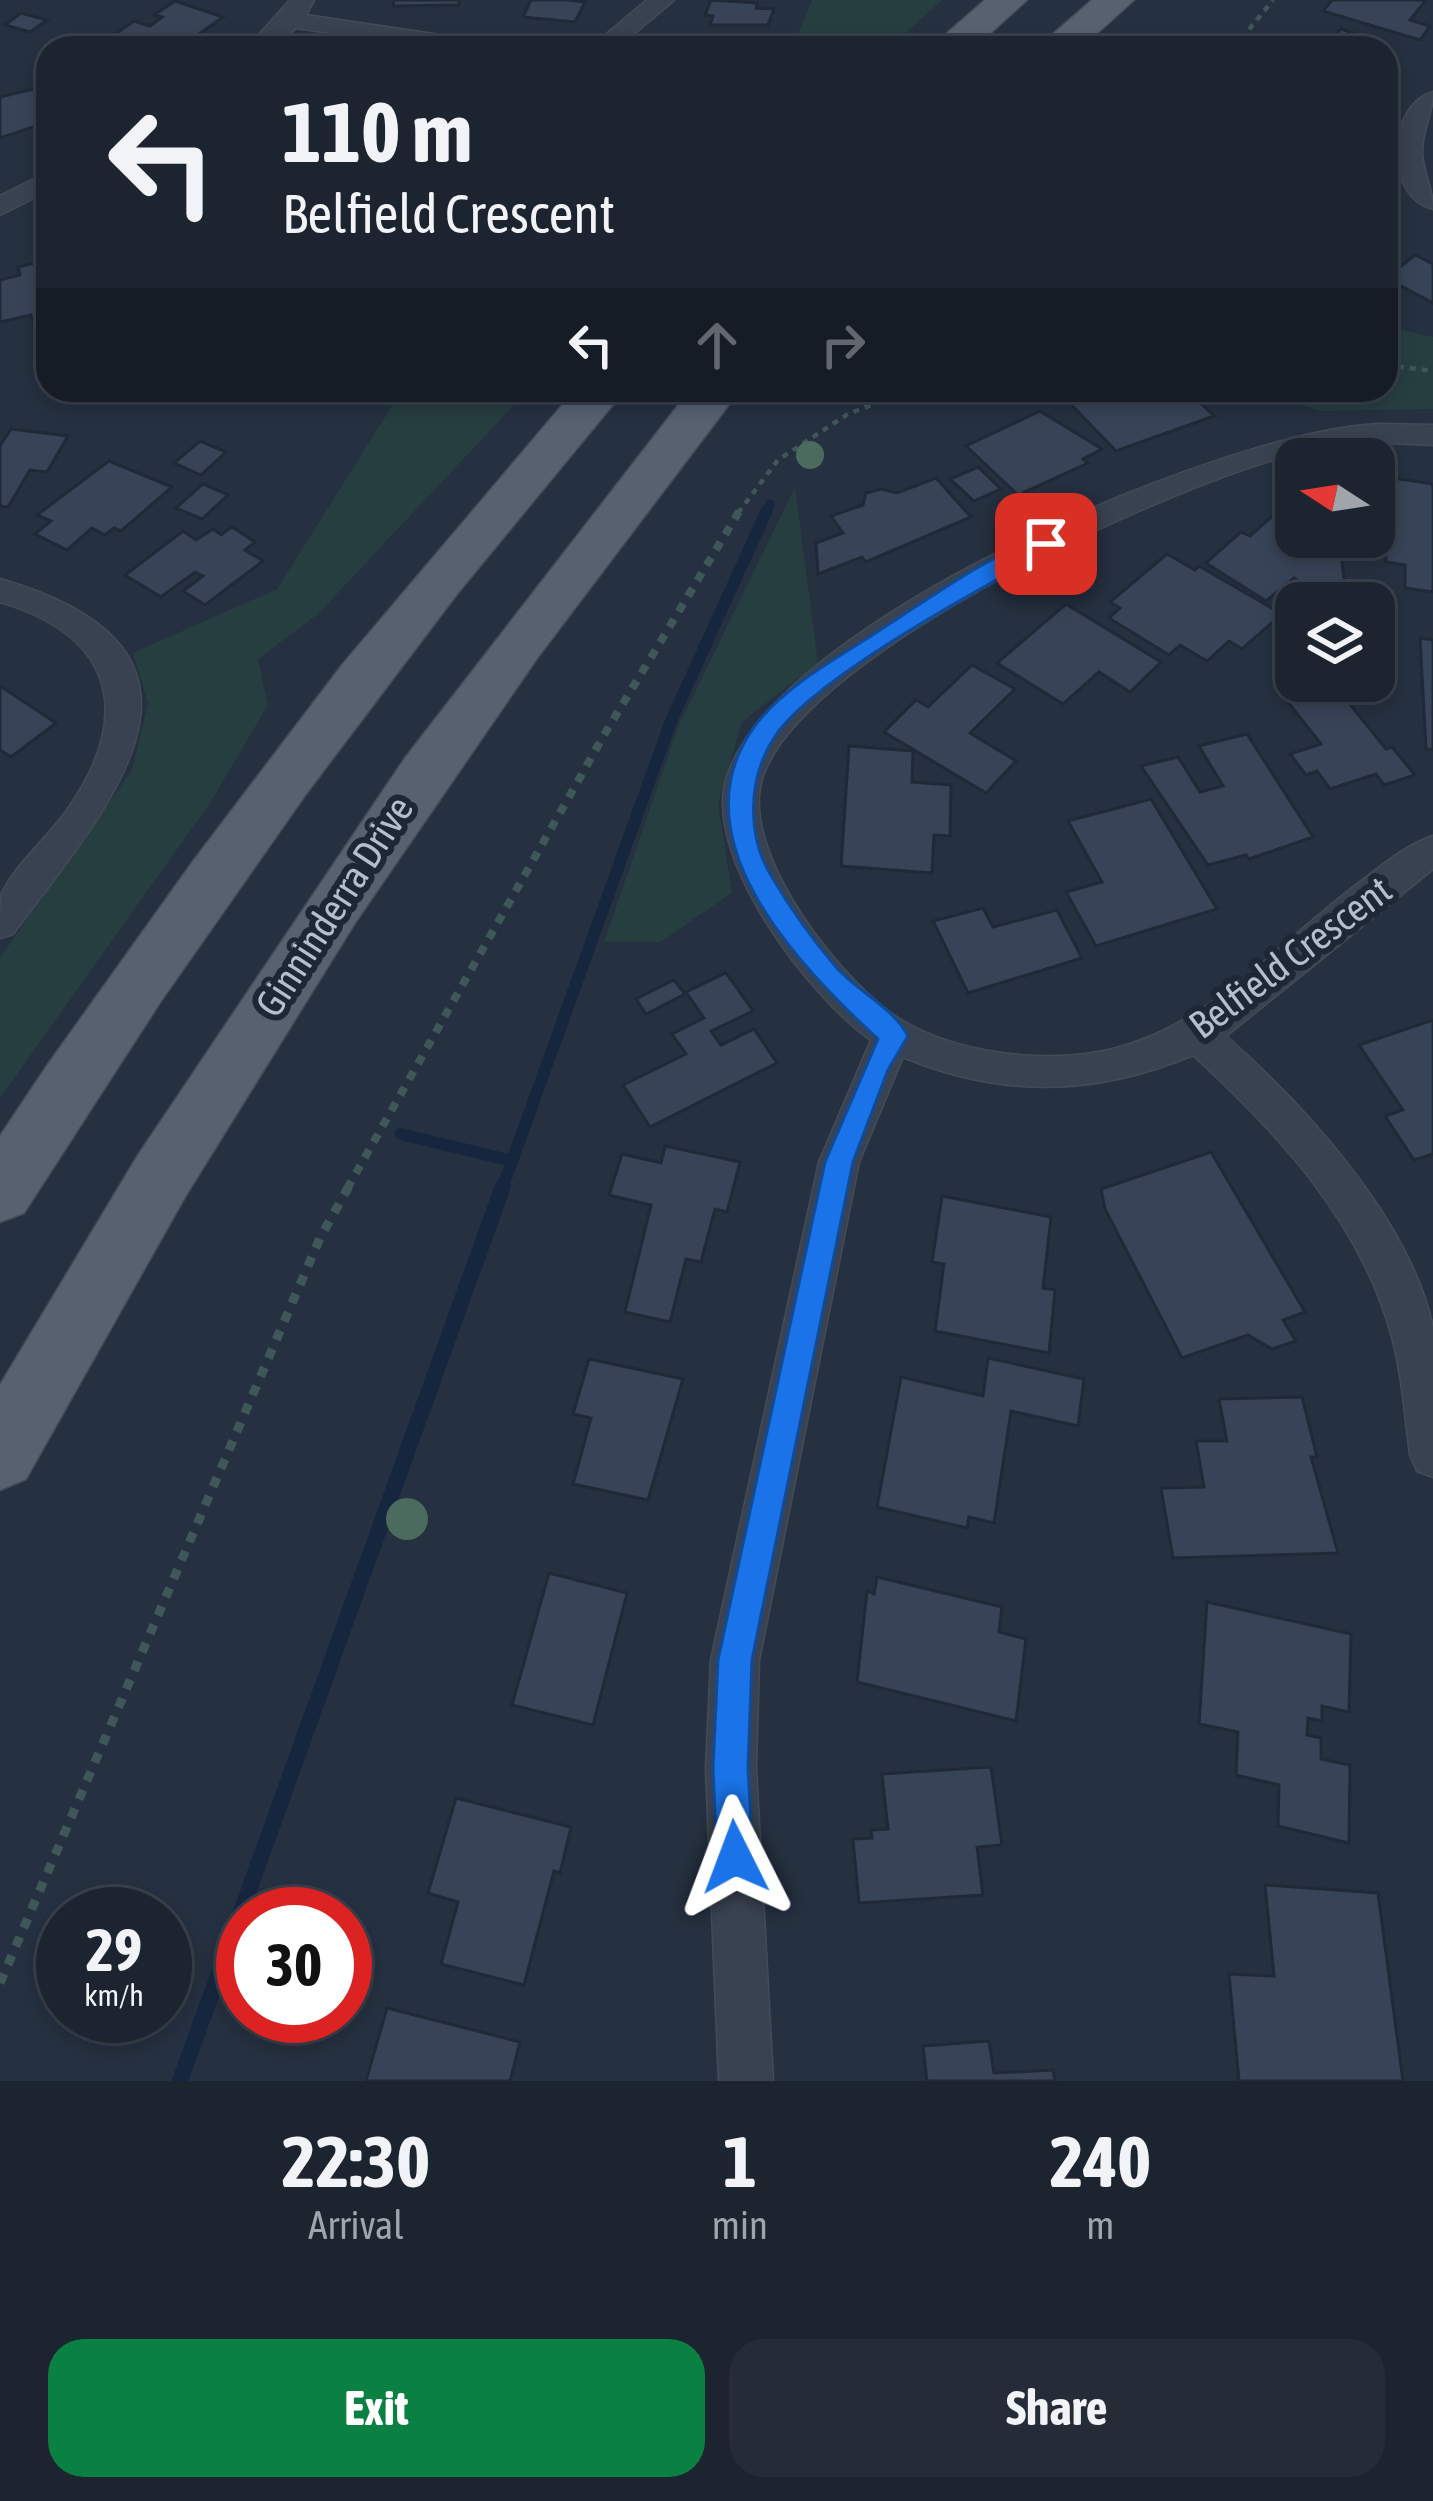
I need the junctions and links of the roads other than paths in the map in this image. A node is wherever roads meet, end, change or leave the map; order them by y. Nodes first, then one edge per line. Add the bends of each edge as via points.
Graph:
1 (662, 0) edge
2 (1008, 0) edge
3 (1115, 0) edge
4 (296, 10) edge
5 (271, 36) edge
6 (423, 36) edge
7 (617, 36) edge
8 (964, 36) edge
9 (1072, 36) edge
10 (1433, 100) edge
11 (36, 186) edge
12 (1433, 201) edge
13 (0, 207) edge
14 (590, 402) edge
15 (706, 402) edge
16 (1433, 435) edge
17 (0, 590) edge
18 (1433, 850) edge
19 (0, 923) edge
20 (1197, 1034) junction
21 (895, 1036) junction
22 (0, 1192) edge
23 (0, 1454) edge
24 (1433, 1455) edge
25 (746, 2081) edge

1 - 7 street
2 - 8 main road
3 - 9 main road
4 - 5 street
4 - 6 street
10 - 12 street via 1410,129 1407,154
11 - 13 street
14 - 22 main road via 327,721
15 - 23 main road, Ginninderra Drive via 423,771 175,1154
16 - 21 street, Belfield Crescent via 1292,445 1085,524 856,654 765,730 744,775 741,826 757,877 828,977
17 - 19 street via 71,616 104,646 122,685 123,729 92,800
18 - 20 street, Belfield Crescent
20 - 21 street, Belfield Crescent via 1114,1066 1034,1072 952,1058
20 - 24 street via 1294,1123 1378,1242 1413,1331
21 - 25 street via 839,1162 735,1660 731,1768

